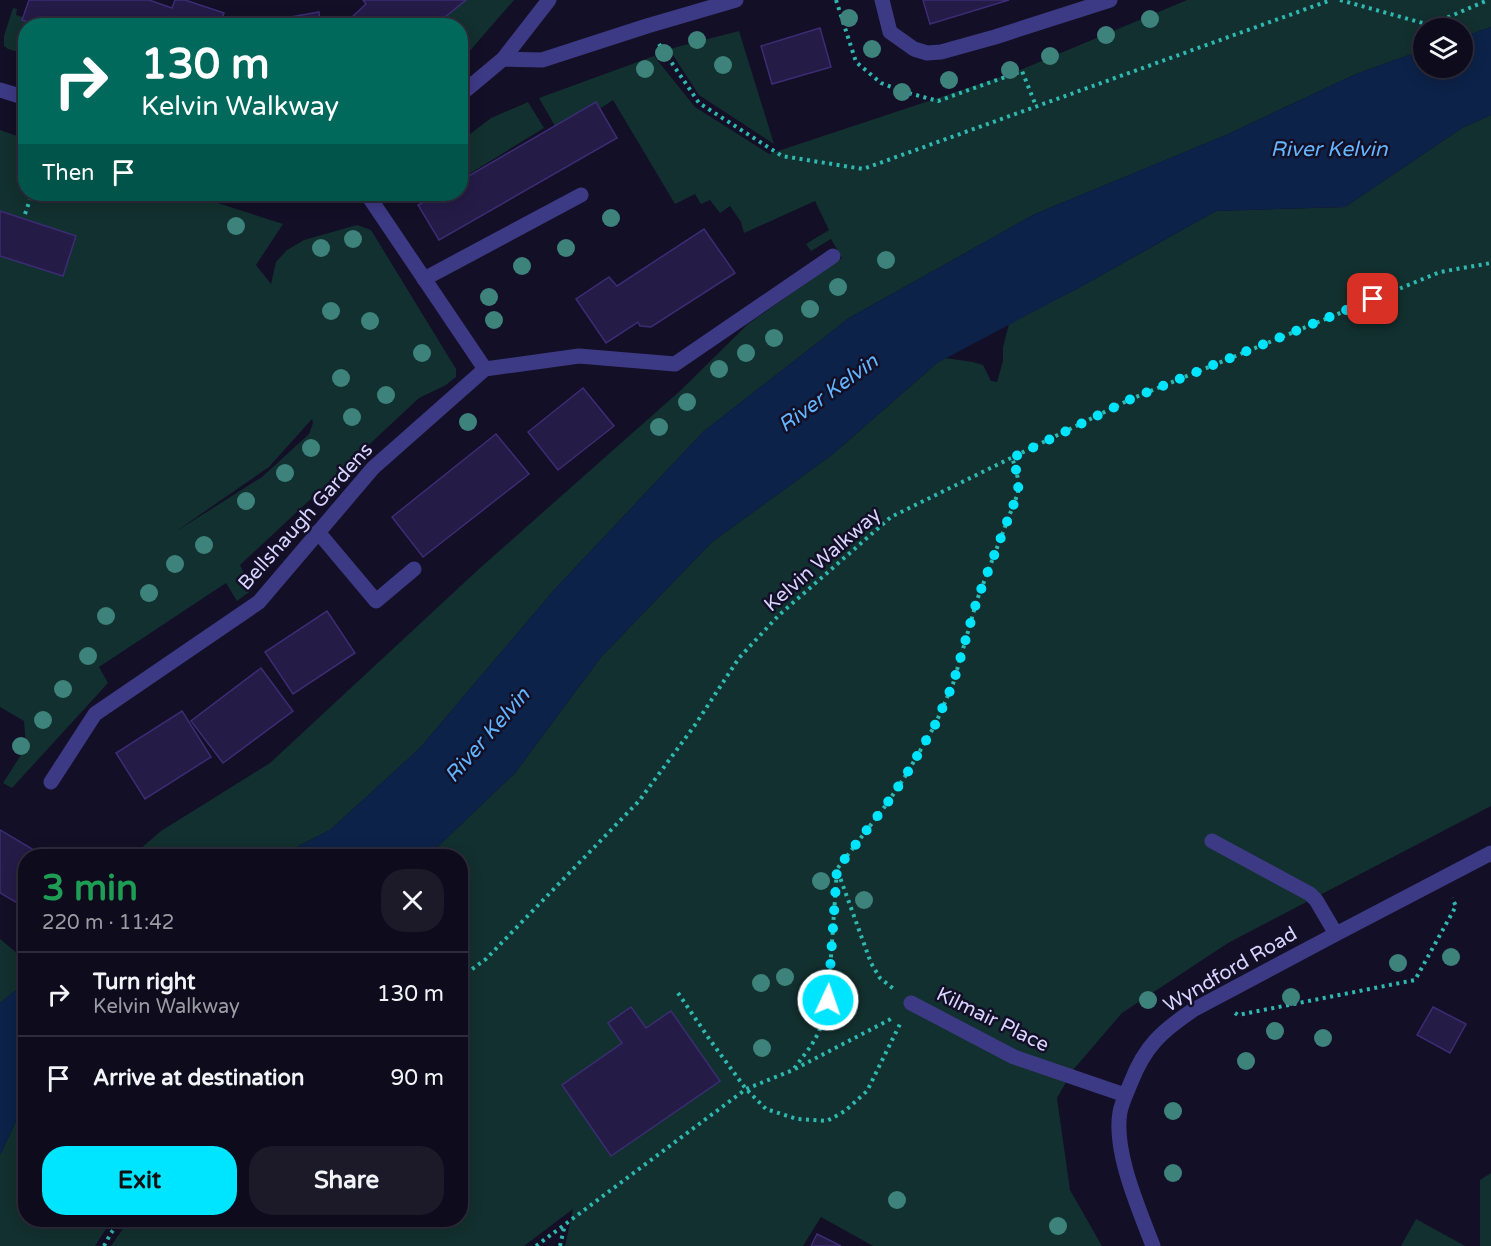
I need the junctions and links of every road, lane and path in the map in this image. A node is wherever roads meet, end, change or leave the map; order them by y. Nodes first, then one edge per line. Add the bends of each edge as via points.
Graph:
1 (549, 0) edge
2 (736, 0) edge
3 (882, 0) edge
4 (1110, 0) edge
5 (1331, 0) edge
6 (1340, 0) edge
7 (1488, 0) edge
8 (647, 26) junction
9 (503, 58) junction
10 (468, 87) edge
11 (0, 90) edge
12 (18, 96) edge
13 (581, 195) dead end
14 (30, 201) edge
15 (372, 201) edge
16 (25, 214) dead end
17 (833, 256) dead end
18 (1491, 263) edge
19 (424, 279) junction
20 (484, 369) junction
21 (1012, 458) junction
22 (318, 532) junction
23 (414, 569) dead end
24 (51, 782) dead end
25 (1212, 841) dead end
26 (1491, 854) edge
27 (837, 869) junction
28 (1443, 879) junction
29 (1336, 934) junction
30 (468, 972) edge
31 (678, 993) dead end
32 (1216, 997) junction
33 (911, 1003) junction
34 (793, 1070) junction
35 (746, 1089) junction
36 (1125, 1095) junction
37 (566, 1224) junction
38 (116, 1227) edge
39 (104, 1246) edge
40 (536, 1246) edge
41 (560, 1246) edge
42 (1153, 1246) edge

1 - 9 street
2 - 8 street
3 - 4 street via 890,32 914,49 941,52
5 - 8 path via 863,169 782,156 699,103
6 - 7 path via 1430,25
8 - 9 street via 542,60
9 - 10 street
11 - 12 street
13 - 19 street
14 - 16 path
15 - 19 street
17 - 20 street via 675,364 579,356
18 - 21 path, Kelvin Walkway via 1440,272 1131,399
19 - 20 street
20 - 22 street, Bellshaugh Gardens via 372,468
21 - 27 path via 1018,471 1018,493 977,600 946,702 906,775
21 - 30 path, Kelvin Walkway via 891,517 778,615 739,658 639,801 486,959
22 - 23 street via 376,601
22 - 24 street, Bellshaugh Gardens via 259,602 95,714
25 - 29 street via 1310,894
26 - 28 street, Wyndford Road
27 - 33 path via 871,963 880,978
27 - 34 path via 828,1000 819,1032
28 - 29 street, Wyndford Road
28 - 32 path via 1456,906 1415,980 1238,1016
29 - 32 street, Wyndford Road
31 - 35 path
32 - 36 street, Wyndford Road via 1177,1021 1152,1044
33 - 34 path via 889,1020
33 - 35 path via 867,1091 827,1121 797,1119 766,1109
33 - 36 street, Kilmair Place via 1014,1057
34 - 35 path
35 - 37 path
36 - 42 street, Wyndford Road via 1118,1127 1121,1151
37 - 40 path
37 - 41 path
38 - 39 path

